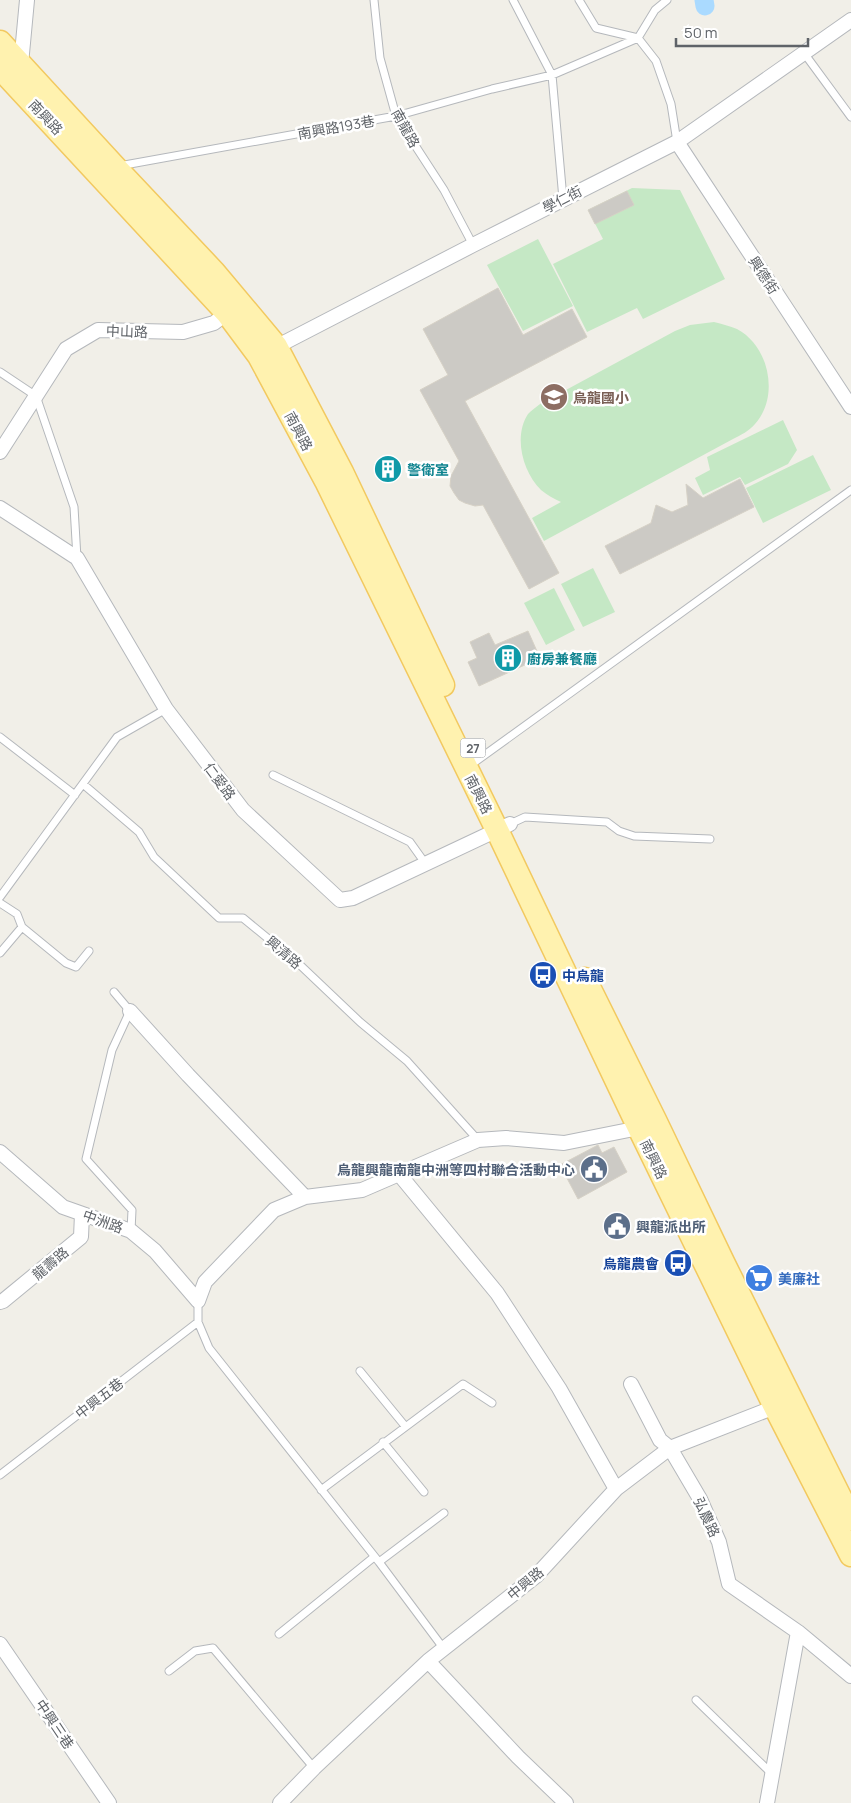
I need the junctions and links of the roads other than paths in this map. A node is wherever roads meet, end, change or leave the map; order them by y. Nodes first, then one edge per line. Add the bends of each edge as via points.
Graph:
1 (28, 0) edge
2 (374, 0) edge
3 (513, 0) edge
4 (579, 0) edge
5 (667, 0) edge
6 (851, 20) edge
7 (638, 38) junction
8 (0, 42) edge
9 (804, 53) junction
10 (10, 69) edge
11 (552, 75) junction
12 (396, 116) junction
13 (851, 117) edge
14 (677, 142) junction
15 (114, 166) junction
16 (563, 199) junction
17 (473, 245) junction
18 (234, 307) junction
19 (268, 351) junction
20 (0, 372) edge
21 (36, 396) junction
22 (851, 407) edge
23 (0, 452) edge
24 (851, 490) edge
25 (0, 508) edge
26 (77, 558) junction
27 (166, 710) junction
28 (0, 737) edge
29 (472, 764) junction
30 (273, 775) dead end
31 (83, 784) junction
32 (75, 795) junction
33 (504, 827) junction
34 (710, 839) dead end
35 (425, 863) junction
36 (0, 897) edge
37 (0, 903) edge
38 (22, 927) junction
39 (89, 951) dead end
40 (0, 953) edge
41 (114, 992) dead end
42 (130, 1011) junction
43 (647, 1124) junction
44 (478, 1140) junction
45 (0, 1152) edge
46 (399, 1174) junction
47 (305, 1197) junction
48 (82, 1214) junction
49 (131, 1231) junction
50 (198, 1301) junction
51 (0, 1302) edge
52 (198, 1322) junction
53 (360, 1370) dead end
54 (631, 1384) dead end
55 (492, 1403) dead end
56 (784, 1403) junction
57 (405, 1426) junction
58 (383, 1442) junction
59 (670, 1448) junction
60 (0, 1475) edge
61 (616, 1489) junction
62 (321, 1490) junction
63 (424, 1492) dead end
64 (444, 1513) dead end
65 (848, 1528) edge
66 (851, 1554) edge
67 (376, 1560) junction
68 (798, 1632) junction
69 (279, 1634) dead end
70 (0, 1644) edge
71 (444, 1648) junction
72 (428, 1661) junction
73 (169, 1671) dead end
74 (851, 1676) edge
75 (696, 1700) dead end
76 (314, 1768) junction
77 (772, 1773) junction
78 (109, 1803) edge
79 (280, 1803) edge
80 (566, 1803) edge
81 (767, 1803) edge

1 - 10 street
2 - 12 lane, 南龍路 via 380,58
3 - 11 lane
4 - 7 lane via 596,28
5 - 7 lane via 656,10
6 - 9 street, 學仁街
7 - 11 lane, 南興路193巷
7 - 14 lane via 656,61 671,104
8 - 10 main road, 南興路 / 27
9 - 13 lane
9 - 14 street, 學仁街
10 - 15 main road, 南興路 / 27
10 - 18 main road, 南興路 / 27
11 - 12 lane, 南興路193巷
11 - 16 lane
12 - 15 lane, 南興路193巷
12 - 17 lane, 南龍路 via 444,190
14 - 16 street, 學仁街
14 - 22 street, 興德街
15 - 18 main road, 南興路 / 27
16 - 17 street, 學仁街
17 - 19 street, 學仁街
18 - 19 main road, 南興路 / 27
18 - 21 street, 中山路 via 214,323 183,332 98,330 66,349
19 - 29 main road, 南興路 / 27 via 326,481
20 - 21 lane
21 - 23 street, 中山路
21 - 26 lane via 74,507
24 - 29 lane
25 - 26 street, 仁愛路
26 - 27 street, 仁愛路
27 - 31 lane via 117,737
27 - 35 street, 仁愛路 via 243,810 340,900 353,898
28 - 32 lane
29 - 33 main road, 南興路 / 27
30 - 35 lane via 410,842
31 - 32 lane
31 - 44 lane, 興清路 via 139,832 154,857 219,918 243,918 300,964 360,1022 407,1061
32 - 36 lane
33 - 34 lane via 525,818 607,822 634,836
33 - 35 street, 仁愛路
33 - 43 main road, 南興路 / 27
37 - 38 lane via 17,914
38 - 39 lane via 66,963 76,967
38 - 40 lane
41 - 42 lane
42 - 47 street
42 - 49 lane via 112,1050 86,1160 132,1210
43 - 44 street via 564,1143 506,1138
43 - 56 main road, 南興路 / 27
44 - 46 street
45 - 48 street, 中洲路 via 63,1207
46 - 47 street via 362,1190
46 - 61 street via 497,1293 559,1388
47 - 50 street via 274,1210 205,1282
48 - 49 street, 中洲路
48 - 51 street, 龍壽路 via 81,1237
49 - 50 street, 中洲路 via 155,1251
50 - 52 lane
52 - 60 lane, 中興五巷
52 - 62 lane via 209,1348
53 - 57 lane
54 - 59 street, 弘農路 via 660,1440
55 - 57 lane via 463,1384
56 - 59 street, 中興路
56 - 65 main road, 南興路 / 27
57 - 58 lane
58 - 62 lane
58 - 63 lane
59 - 61 street, 中興路
59 - 68 street, 弘農路 via 700,1500 719,1542 729,1584
61 - 71 street, 中興路 via 536,1576
62 - 67 lane
64 - 67 lane
65 - 66 main road, 南興路 / 27
67 - 69 lane
67 - 71 lane
68 - 74 street, 弘農路
68 - 77 street
70 - 78 street, 中興三巷
71 - 72 street, 中興路
72 - 76 street, 中興路
72 - 80 street
73 - 76 lane via 195,1651 213,1648
75 - 77 lane
76 - 79 street, 中興路
77 - 81 street

